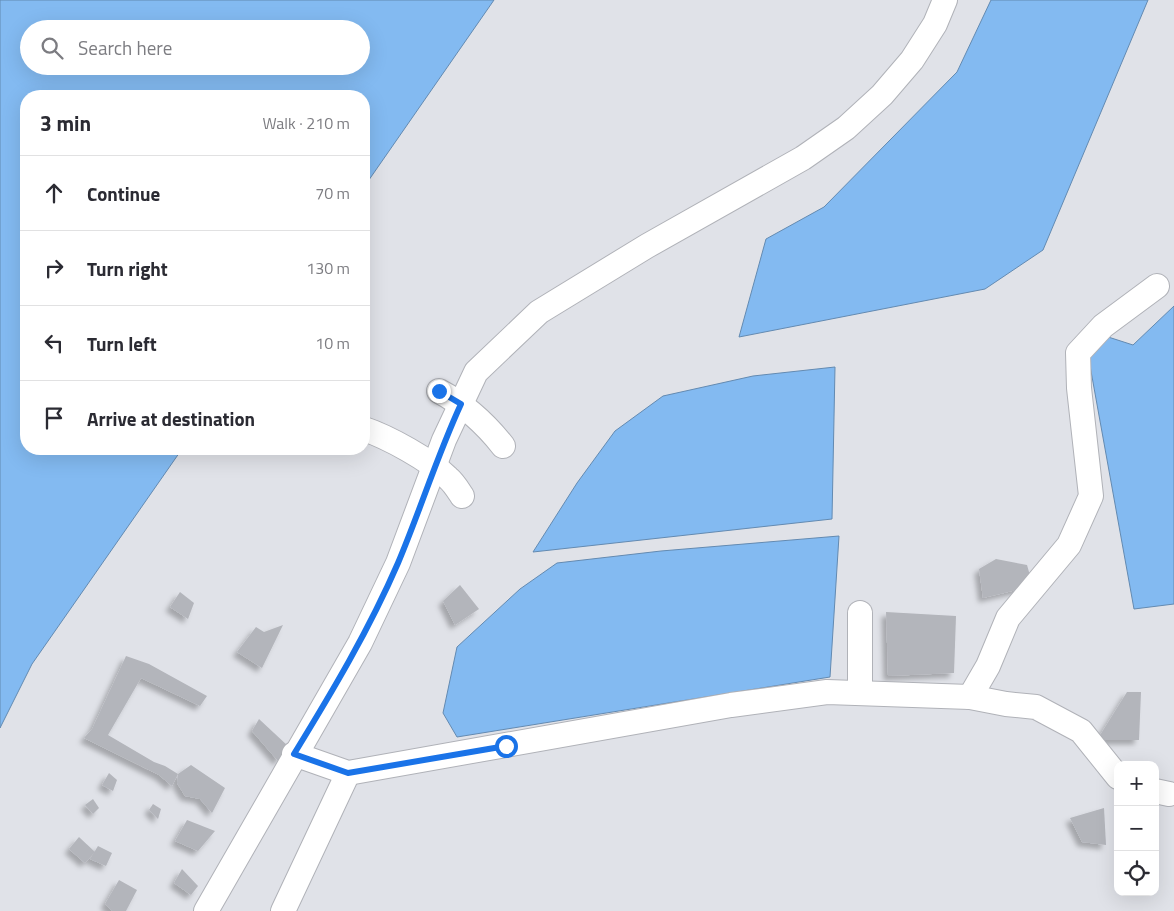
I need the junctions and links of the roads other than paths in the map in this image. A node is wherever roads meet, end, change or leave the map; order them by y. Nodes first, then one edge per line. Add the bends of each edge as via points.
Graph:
1 (945, 0) edge
2 (1157, 286) dead end
3 (439, 391) dead end
4 (461, 404) junction
5 (370, 432) edge
6 (503, 446) dead end
7 (434, 467) junction
8 (462, 496) dead end
9 (860, 613) dead end
10 (860, 692) junction
11 (970, 697) junction
12 (294, 754) junction
13 (1114, 772) edge
14 (348, 773) junction
15 (206, 911) edge
16 (283, 911) edge

1 - 4 street via 935,24 912,60 882,95 846,128 803,158 647,246 539,312 476,372
2 - 11 street via 1103,326 1078,353 1078,388 1091,496 1068,545 1008,618 988,666
3 - 4 street
4 - 6 street via 487,425
4 - 7 street
5 - 7 street via 405,448
7 - 8 street
7 - 12 street via 398,563 360,643
9 - 10 street
10 - 11 street
10 - 14 street via 827,692 731,705
11 - 13 street via 1036,707 1081,731
12 - 14 street
12 - 15 street
14 - 16 street

